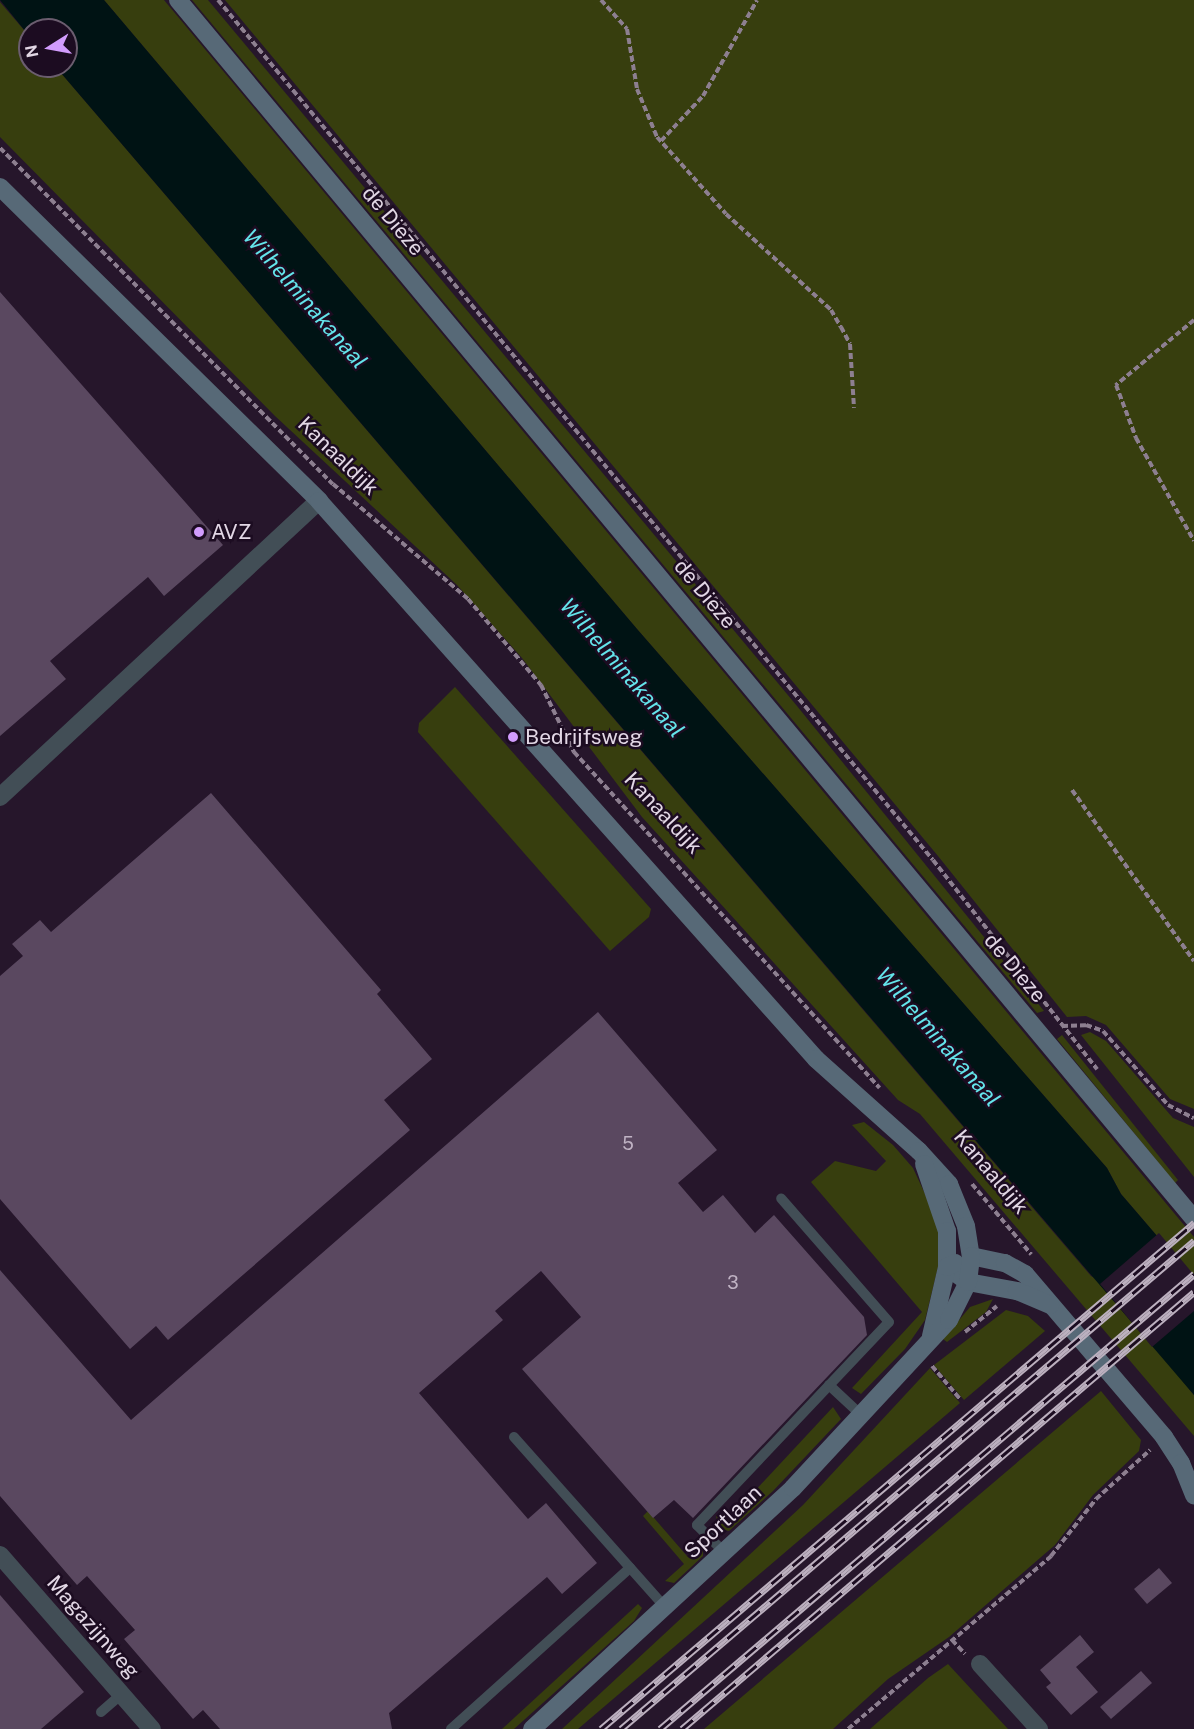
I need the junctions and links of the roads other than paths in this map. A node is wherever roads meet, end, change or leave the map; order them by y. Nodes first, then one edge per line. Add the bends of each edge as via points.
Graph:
1 (178, 0) edge
2 (0, 188) edge
3 (319, 501) junction
4 (0, 797) edge
5 (919, 1151) junction
6 (781, 1198) dead end
7 (1194, 1219) edge
8 (971, 1256) junction
9 (947, 1267) junction
10 (968, 1282) junction
11 (1053, 1306) junction
12 (931, 1335) junction
13 (829, 1385) junction
14 (860, 1414) junction
15 (514, 1437) dead end
16 (1194, 1497) edge
17 (724, 1552) junction
18 (0, 1555) edge
19 (630, 1568) junction
20 (664, 1606) junction
21 (980, 1664) dead end
22 (122, 1694) junction
23 (101, 1712) dead end
24 (152, 1729) edge
25 (451, 1729) edge
26 (531, 1729) edge
27 (1038, 1729) edge

1 - 7 street, de Dieze
2 - 3 street, Kanaaldijk
3 - 4 street
3 - 5 street, Kanaaldijk via 816,1059
5 - 8 street, Kanaaldijk via 949,1184 966,1226
5 - 9 street, Kanaaldijk via 947,1231
6 - 13 lane via 888,1322
8 - 9 street
8 - 10 street, Kanaaldijk
8 - 11 street via 1005,1263 1024,1274
9 - 10 street
9 - 12 street, Sportlaan
10 - 11 street via 1017,1292
10 - 12 street, Sportlaan via 950,1320
11 - 16 street via 1164,1437 1181,1463
12 - 14 street, Sportlaan
13 - 14 lane
13 - 17 lane via 698,1526
14 - 17 street, Sportlaan via 793,1488
15 - 19 lane
17 - 20 street, Sportlaan
18 - 22 street, Magazijnweg
19 - 20 lane
19 - 25 lane
20 - 26 street, Sportlaan
21 - 27 street
22 - 23 lane
22 - 24 street, Magazijnweg

